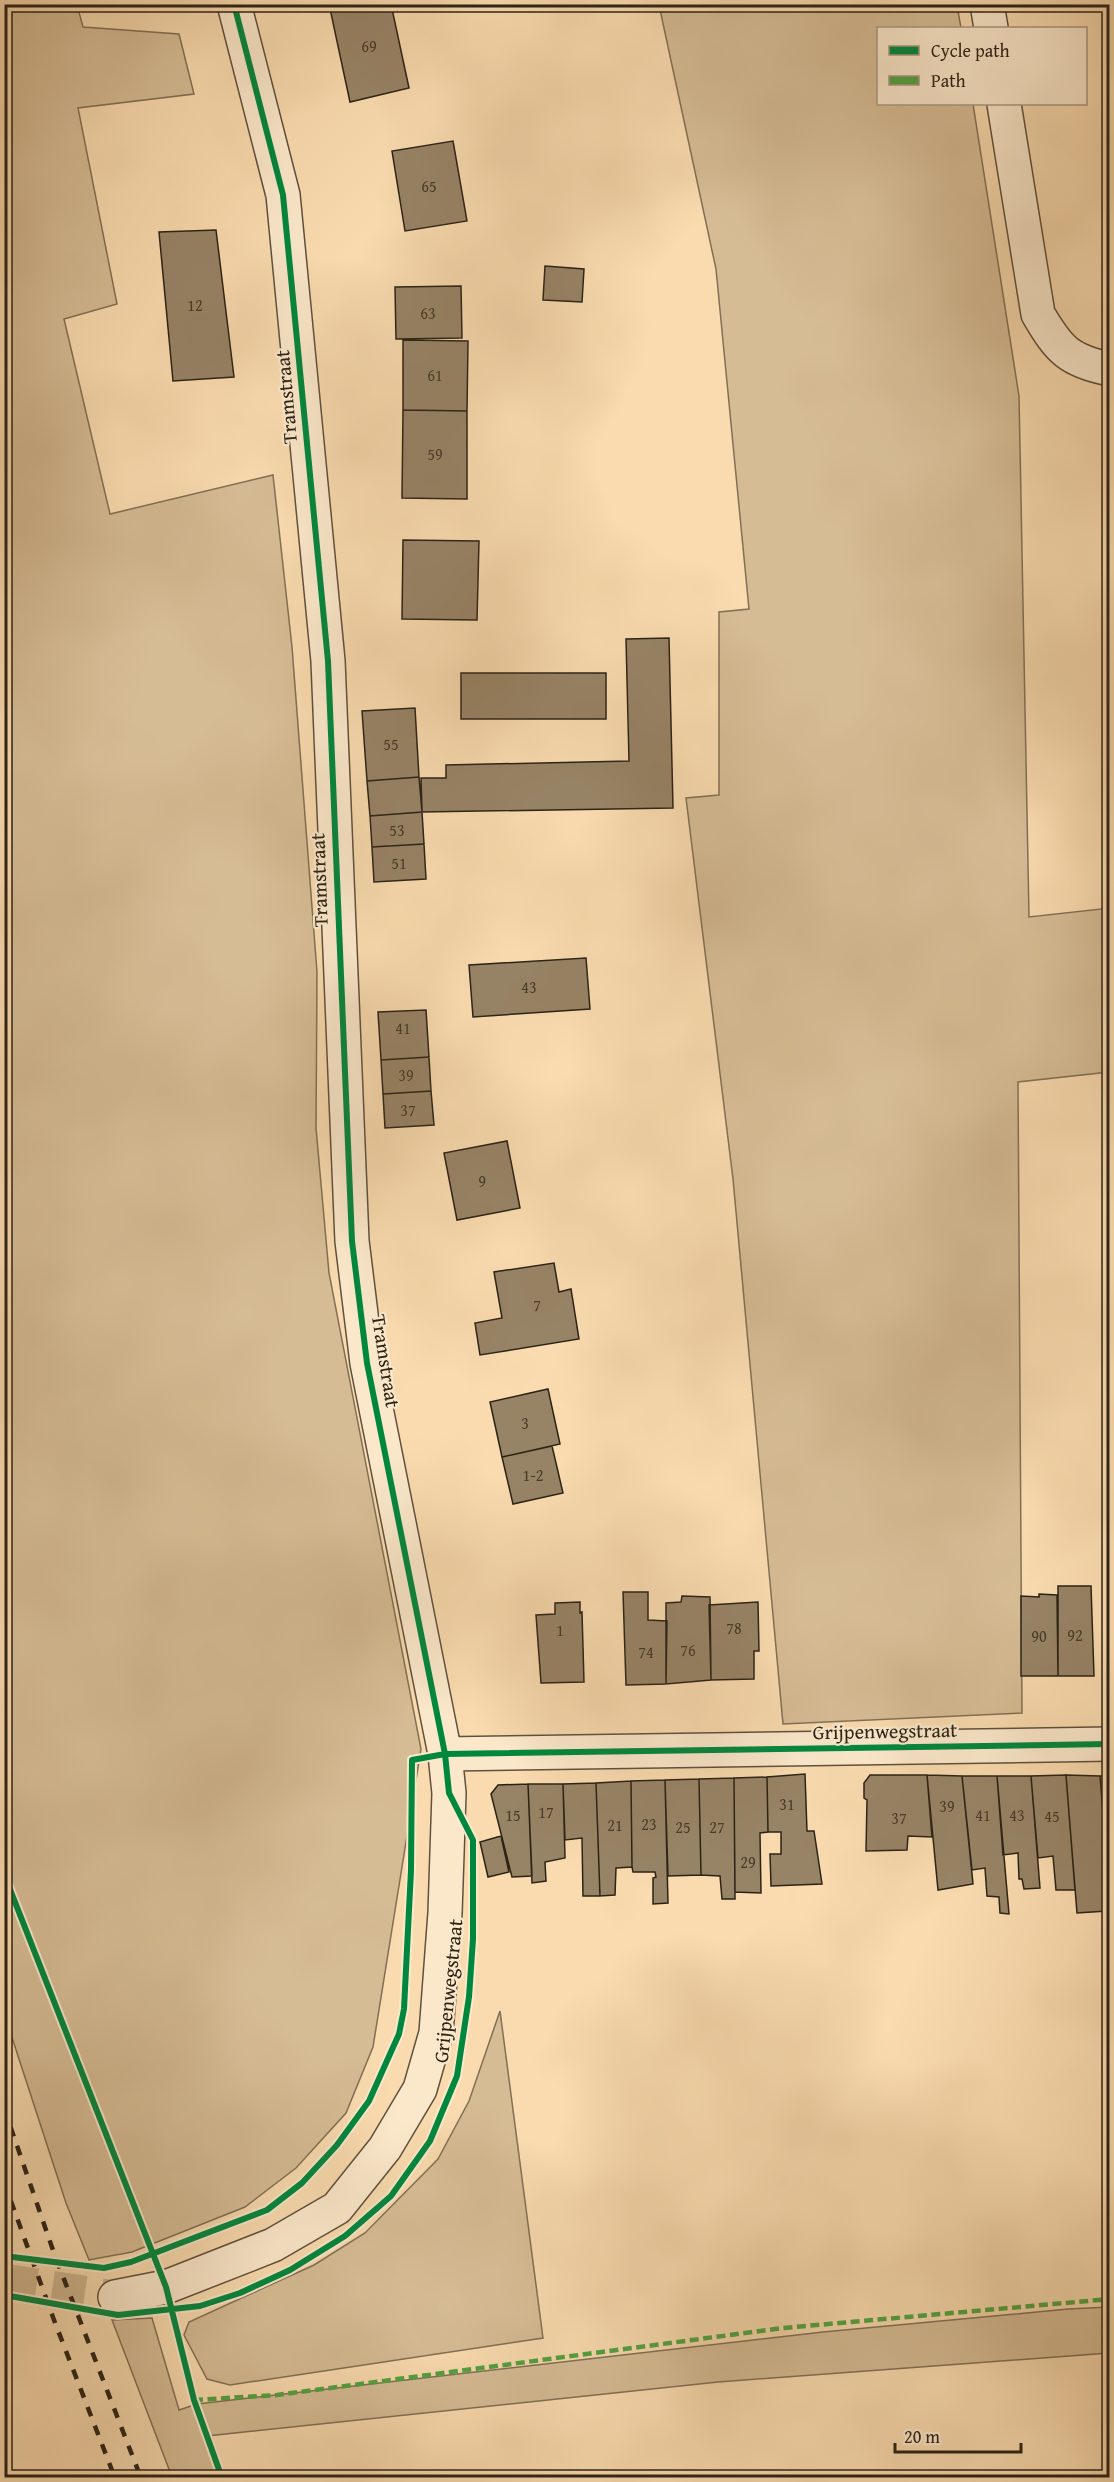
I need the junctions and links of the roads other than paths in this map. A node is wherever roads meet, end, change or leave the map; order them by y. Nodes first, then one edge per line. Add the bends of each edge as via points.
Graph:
1 (234, 4) edge
2 (987, 4) edge
3 (991, 27) edge
4 (1004, 105) edge
5 (1110, 369) edge
6 (1110, 1744) edge
7 (445, 1754) junction
8 (115, 2297) tunnel mouth

1 - 7 street, Tramstraat via 283,195 327,649 353,1252 367,1363
2 - 3 street
4 - 5 street via 1038,315 1055,343 1079,362
6 - 7 street, Grijpenwegstraat
7 - 8 street, Grijpenwegstraat via 449,1792 436,2033 420,2089 385,2148 337,2208 273,2245 166,2287

